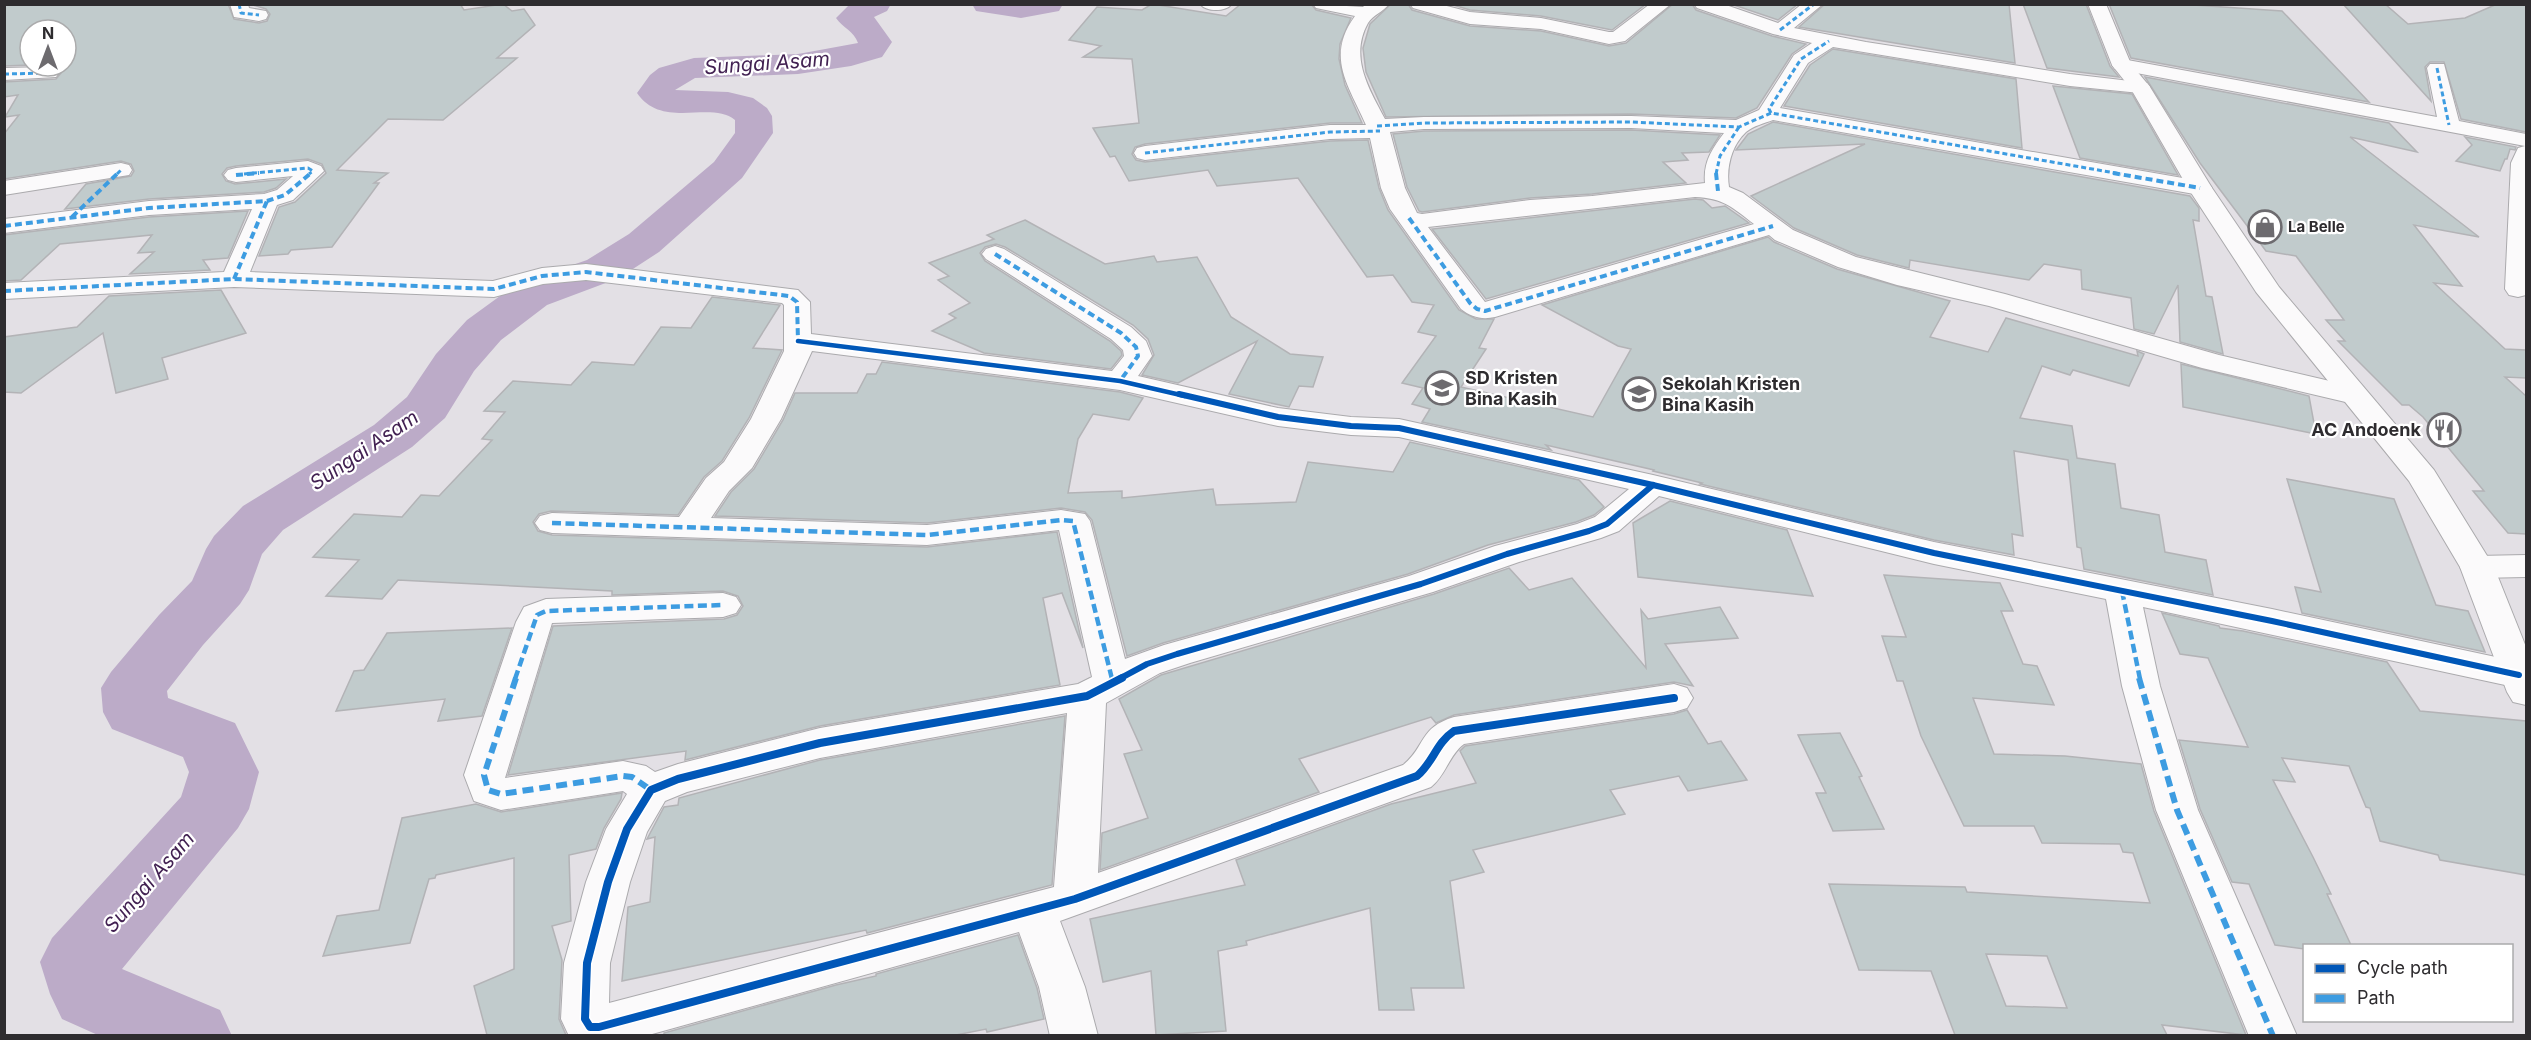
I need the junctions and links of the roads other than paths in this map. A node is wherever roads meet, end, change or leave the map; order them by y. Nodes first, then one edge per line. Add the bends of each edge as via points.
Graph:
1 (239, 4) edge
2 (1209, 4) edge
3 (1223, 4) edge
4 (1322, 4) edge
5 (1419, 4) edge
6 (1662, 4) edge
7 (1703, 4) edge
8 (1814, 4) edge
9 (2097, 4) edge
10 (1374, 9) edge
11 (259, 15) dead end
12 (1780, 30) junction
13 (1829, 41) junction
14 (2122, 65) junction
15 (2437, 68) dead end
16 (2140, 87) junction
17 (1771, 113) junction
18 (2449, 125) junction
19 (1739, 127) junction
20 (1378, 128) junction
21 (2526, 140) edge
22 (1145, 153) dead end
23 (2526, 153) edge
24 (236, 175) dead end
25 (4, 188) edge
26 (2200, 188) junction
27 (1718, 191) junction
28 (267, 201) junction
29 (72, 218) junction
30 (1409, 218) junction
31 (4, 226) edge
32 (1773, 226) junction
33 (995, 254) dead end
34 (234, 279) junction
35 (2518, 289) dead end
36 (4, 291) edge
37 (798, 341) junction
38 (1120, 381) junction
39 (2354, 395) junction
40 (1653, 485) junction
41 (552, 523) dead end
42 (688, 528) junction
43 (2526, 566) edge
44 (2477, 567) junction
45 (2122, 591) junction
46 (723, 605) dead end
47 (2522, 683) edge
48 (1100, 689) junction
49 (1674, 698) dead end
50 (651, 790) junction
51 (1076, 899) junction
52 (1033, 909) junction
53 (1074, 1035) edge
54 (2273, 1035) edge

1 - 11 street via 241,13
2 - 3 street
4 - 10 street
5 - 6 street via 1458,16 1524,21 1611,38
7 - 12 street
8 - 12 street
9 - 14 street
10 - 20 street via 1357,24 1352,43 1352,72
12 - 13 street
13 - 16 street via 1947,62
13 - 17 street via 1801,59 1769,109
14 - 16 street
14 - 18 street
15 - 18 street
16 - 26 street
17 - 19 street
17 - 26 street
18 - 21 street
19 - 20 street via 1631,122 1424,123
19 - 27 street via 1716,164
20 - 22 street
20 - 30 street via 1397,199
23 - 35 street via 2522,163
24 - 28 street via 313,171 285,195
25 - 29 street via 120,170
26 - 39 street via 2269,292
27 - 30 street via 1695,190 1422,221
27 - 32 street via 1735,198
28 - 29 street via 149,208
28 - 34 street
29 - 31 street
30 - 32 street via 1470,303 1485,310
32 - 39 street via 1784,235 1847,262 2212,362
33 - 38 street via 1121,333 1136,347 1138,356
34 - 36 street
34 - 37 street via 494,289 542,276 586,272 795,298
37 - 38 street
37 - 42 street via 798,351 766,419 736,468 717,485
38 - 40 street via 1278,417 1399,428
39 - 44 street via 2423,477
40 - 45 street via 1934,553
40 - 48 street via 1607,524 1589,531 1177,654
41 - 42 street
42 - 48 street via 927,535 1073,521
43 - 44 street
44 - 47 street
45 - 47 street
45 - 54 street via 2141,686 2177,810
46 - 50 street via 546,611 537,615 534,622 484,775 488,790 501,794 623,776 632,777
48 - 50 street via 820,743 678,779
48 - 51 street
49 - 51 street via 1454,731 1435,747 1426,770 1418,776
50 - 52 street via 627,829 587,963 585,1019 590,1027 599,1028
51 - 52 street
52 - 53 street via 1062,987

